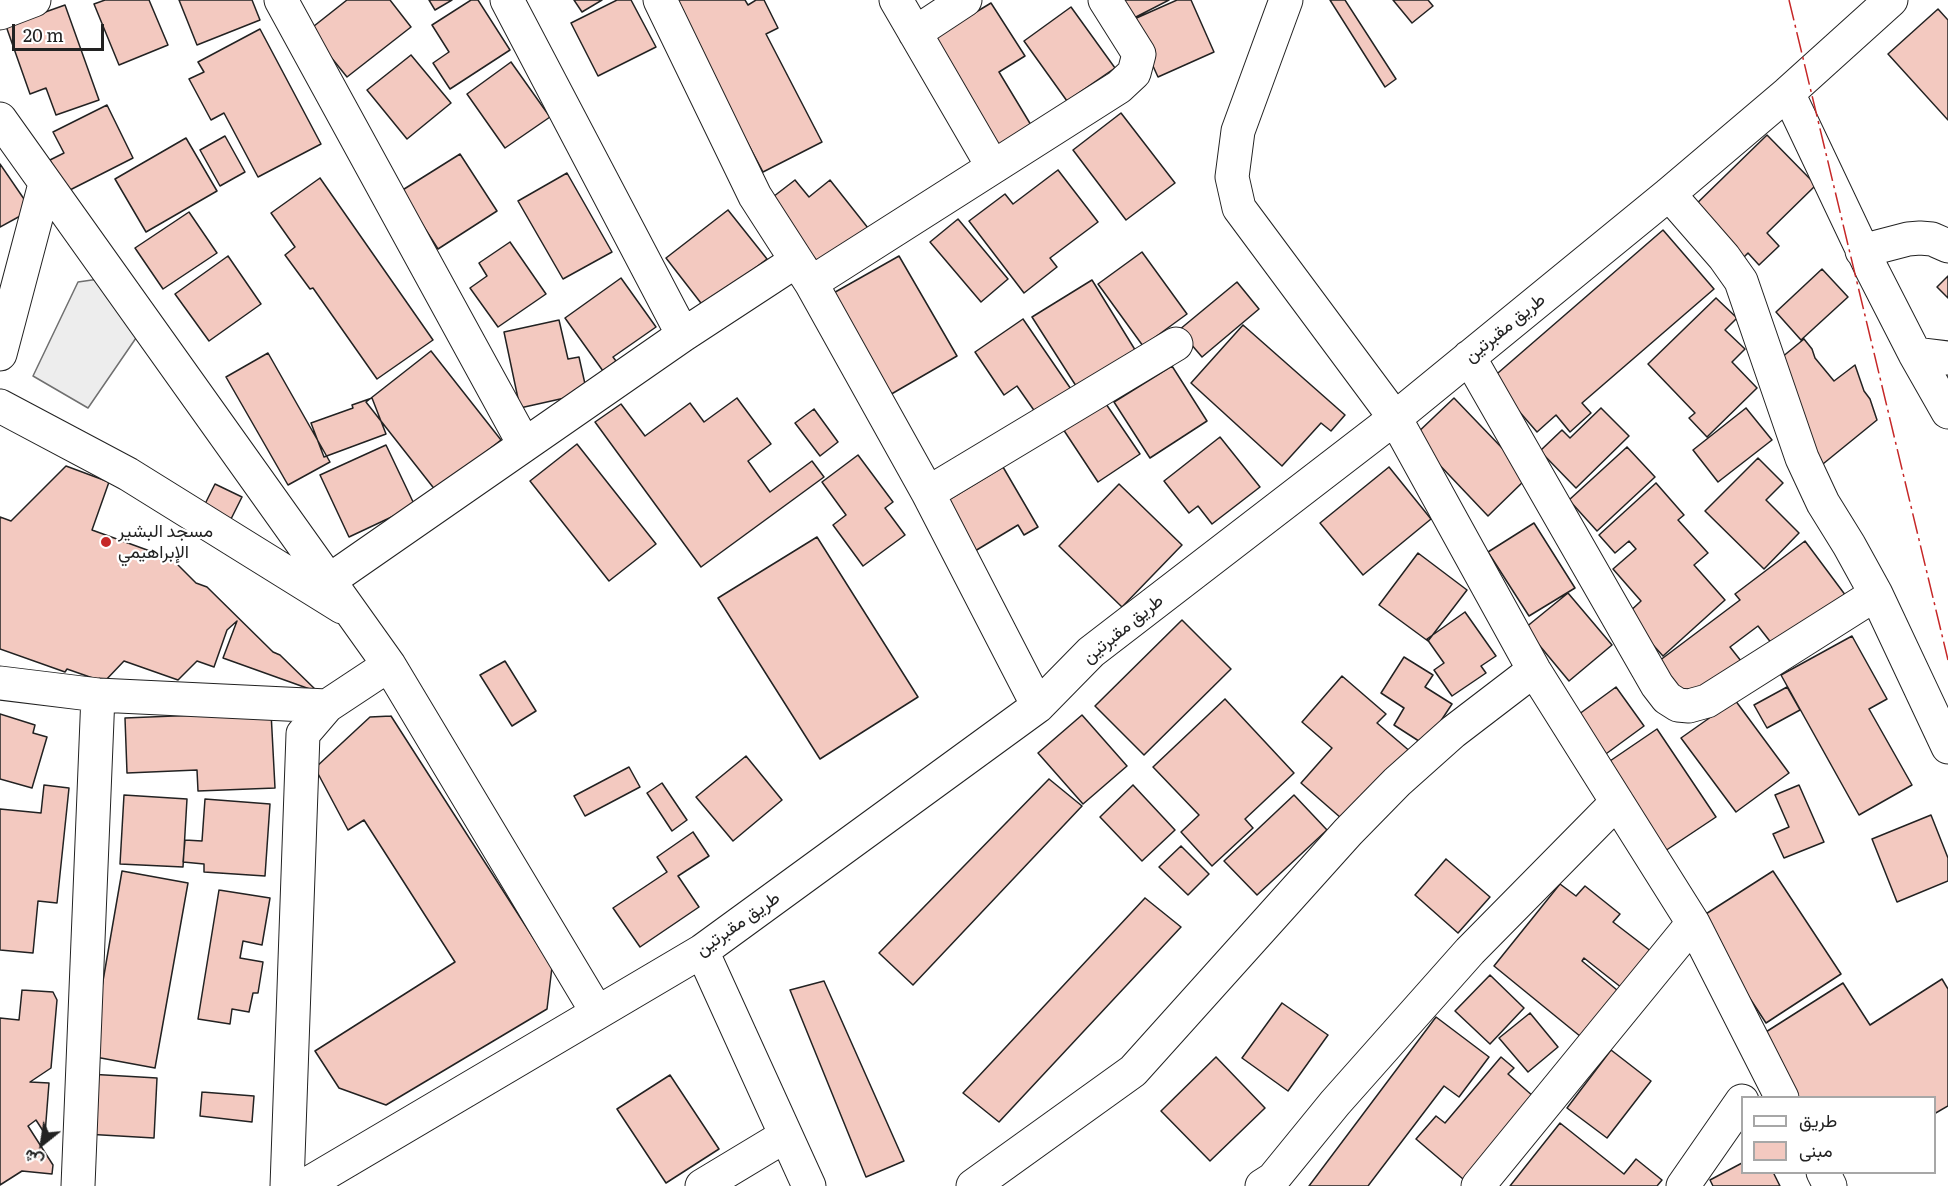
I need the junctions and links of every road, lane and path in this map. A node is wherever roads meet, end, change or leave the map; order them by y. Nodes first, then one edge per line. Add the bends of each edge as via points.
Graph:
1 (34, 0) edge
2 (281, 0) edge
3 (507, 0) edge
4 (660, 0) edge
5 (896, 0) edge
6 (965, 0) edge
7 (1105, 0) edge
8 (1286, 0) edge
9 (1891, 0) edge
10 (0, 13) edge
11 (915, 33) junction
12 (1788, 93) junction
13 (0, 119) edge
14 (993, 166) junction
15 (45, 184) junction
16 (1669, 195) junction
17 (1948, 246) edge
18 (1862, 251) junction
19 (803, 272) junction
20 (683, 334) junction
21 (1176, 344) dead end
22 (0, 354) edge
23 (1915, 354) junction
24 (1469, 357) junction
25 (1948, 358) edge
26 (0, 406) edge
27 (1948, 412) edge
28 (1395, 418) junction
29 (524, 444) junction
30 (928, 493) junction
31 (330, 580) junction
32 (1876, 594) junction
33 (353, 613) junction
34 (389, 665) junction
35 (1534, 670) junction
36 (0, 683) edge
37 (98, 694) junction
38 (327, 706) junction
39 (1038, 706) junction
40 (1948, 747) edge
41 (1617, 802) junction
42 (1693, 923) junction
43 (702, 951) junction
44 (597, 1012) junction
45 (1766, 1067) junction
46 (1746, 1096) edge
47 (1781, 1096) edge
48 (1741, 1103) edge
49 (785, 1136) junction
50 (78, 1186) edge
51 (287, 1186) edge
52 (304, 1186) edge
53 (702, 1186) edge
54 (809, 1186) edge
55 (973, 1186) edge
56 (1262, 1186) edge
57 (1478, 1186) edge
58 (1683, 1186) edge

1 - 10 street
2 - 29 street
3 - 20 street
4 - 19 street via 754,196
5 - 11 street
6 - 11 street
7 - 14 street via 1139,54 1134,73 1119,87
8 - 28 street via 1238,132 1232,177 1239,208
9 - 12 street, طريق مقبرتين
11 - 14 street
12 - 16 street, طريق مقبرتين
12 - 18 street
13 - 15 street
14 - 19 street
15 - 22 street
15 - 31 street
16 - 24 street, طريق مقبرتين
16 - 32 street via 1741,281 1802,458 1823,503
17 - 18 street via 1920,238
18 - 23 street
19 - 20 street
19 - 30 street
20 - 29 street
21 - 30 street
23 - 25 street
23 - 27 street
24 - 28 street, طريق مقبرتين
24 - 32 street via 1651,675 1667,698 1678,705 1707,701
26 - 33 street via 128,474
28 - 35 street
28 - 39 street, طريق مقبرتين via 1091,652
29 - 31 street
30 - 39 street
31 - 33 street
32 - 40 street
33 - 34 street
34 - 38 street
34 - 44 street
35 - 41 street
35 - 55 street via 1453,732 1397,782 1133,1071
36 - 37 street
37 - 38 street
37 - 50 street
38 - 51 street via 303,734
39 - 43 street, طريق مقبرتين
41 - 42 street
41 - 56 street via 1470,951
42 - 45 street
42 - 57 street
43 - 44 street, طريق مقبرتين
43 - 49 street
44 - 52 street, طريق مقبرتين
45 - 46 street
45 - 47 street
48 - 58 street
49 - 53 street
49 - 54 street

